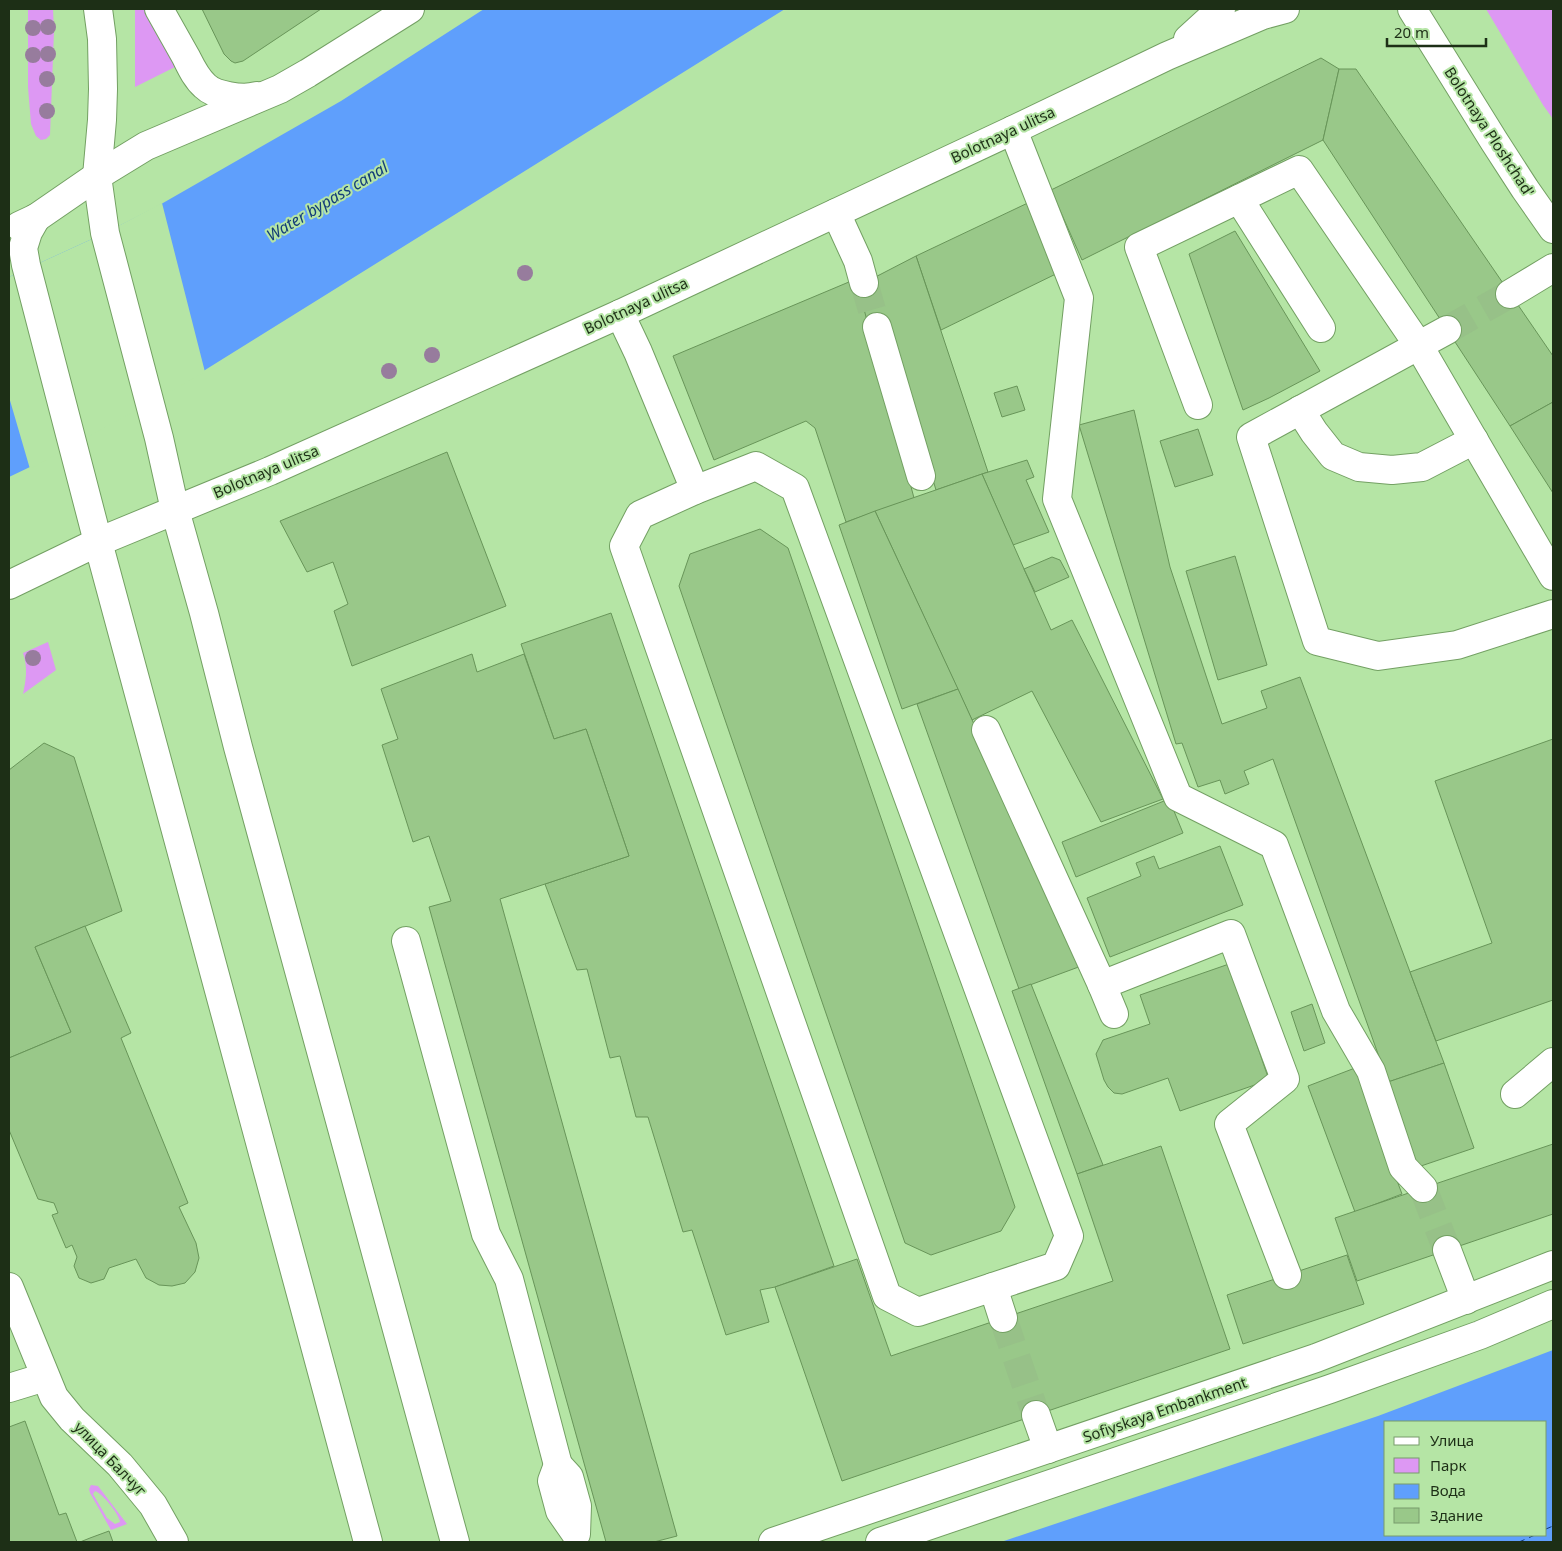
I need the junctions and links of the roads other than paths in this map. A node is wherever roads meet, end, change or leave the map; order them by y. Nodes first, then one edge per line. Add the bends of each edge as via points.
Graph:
1 (98, 9) edge
2 (159, 9) edge
3 (410, 9) edge
4 (1221, 9) edge
5 (1285, 9) edge
6 (1412, 12) edge
7 (1167, 56) junction
8 (280, 89) junction
9 (1013, 130) junction
10 (96, 176) junction
11 (1239, 199) junction
12 (836, 213) junction
13 (36, 218) junction
14 (1553, 229) edge
15 (9, 231) edge
16 (1553, 268) edge
17 (864, 283) tunnel mouth
18 (1510, 294) tunnel mouth
19 (620, 314) junction
20 (877, 327) tunnel mouth
21 (1321, 328) dead end
22 (1447, 330) tunnel mouth
23 (1419, 346) junction
24 (1198, 405) dead end
25 (1300, 410) junction
26 (1474, 440) junction
27 (921, 476) dead end
28 (695, 490) junction
29 (175, 510) junction
30 (98, 542) junction
31 (1553, 576) edge
32 (9, 585) edge
33 (1553, 614) edge
34 (986, 730) dead end
35 (406, 941) dead end
36 (1102, 984) junction
37 (1114, 1014) dead end
38 (1553, 1062) edge
39 (1515, 1094) dead end
40 (1423, 1188) tunnel mouth
41 (1447, 1250) tunnel mouth
42 (1553, 1265) edge
43 (1286, 1276) dead end
44 (993, 1286) junction
45 (9, 1287) edge
46 (1466, 1300) junction
47 (1553, 1304) edge
48 (1003, 1318) tunnel mouth
49 (45, 1377) junction
50 (9, 1388) edge
51 (1036, 1415) tunnel mouth
52 (1048, 1449) junction
53 (577, 1538) edge
54 (174, 1540) edge
55 (368, 1542) edge
56 (455, 1542) edge
57 (773, 1542) edge
58 (880, 1542) edge

1 - 10 street via 102,39 102,120
2 - 8 street via 206,87 231,97 253,97
3 - 8 street
4 - 7 street, Bolotnaya ulitsa
5 - 7 street, Bolotnaya ulitsa
6 - 14 street, Bolotnaya Ploshchad'
7 - 9 street, Bolotnaya ulitsa
8 - 10 street via 153,143
9 - 12 street, Bolotnaya ulitsa
9 - 40 street via 1079,298 1057,499 1178,797 1274,845 1336,1011 1371,1071 1403,1167
10 - 13 street
10 - 29 street via 104,233
11 - 21 street
11 - 23 street via 1299,170
11 - 24 street via 1138,247
12 - 17 street via 858,261
12 - 19 street, Bolotnaya ulitsa
13 - 15 street
13 - 30 street via 23,248 26,266
16 - 18 street
19 - 28 street
19 - 29 street, Bolotnaya ulitsa via 270,472
20 - 27 street
22 - 23 street
23 - 25 street
23 - 26 street
25 - 26 street via 1333,456 1360,467 1422,468
25 - 33 street via 1250,437 1317,641 1378,656 1457,645
26 - 31 street
28 - 44 street via 640,515 624,546 887,1296 918,1312
28 - 44 street via 756,466 795,488 1069,1236 1056,1266
29 - 30 street, Bolotnaya ulitsa
29 - 56 street
30 - 32 street, Bolotnaya ulitsa
30 - 55 street
34 - 36 street
35 - 53 street via 486,1234 508,1279 558,1465 569,1477 578,1506
36 - 37 street
36 - 43 street via 1231,934 1286,1079 1229,1124
38 - 39 street
41 - 46 street
42 - 46 street, Sofiyskaya Embankment
44 - 48 street
45 - 49 street, улица Балчуг
46 - 52 street, Sofiyskaya Embankment via 1316,1358
47 - 58 street via 1480,1335 1330,1389
49 - 50 street
49 - 54 street, улица Балчуг via 54,1397 120,1465 153,1505
51 - 52 street
52 - 57 street, Sofiyskaya Embankment

